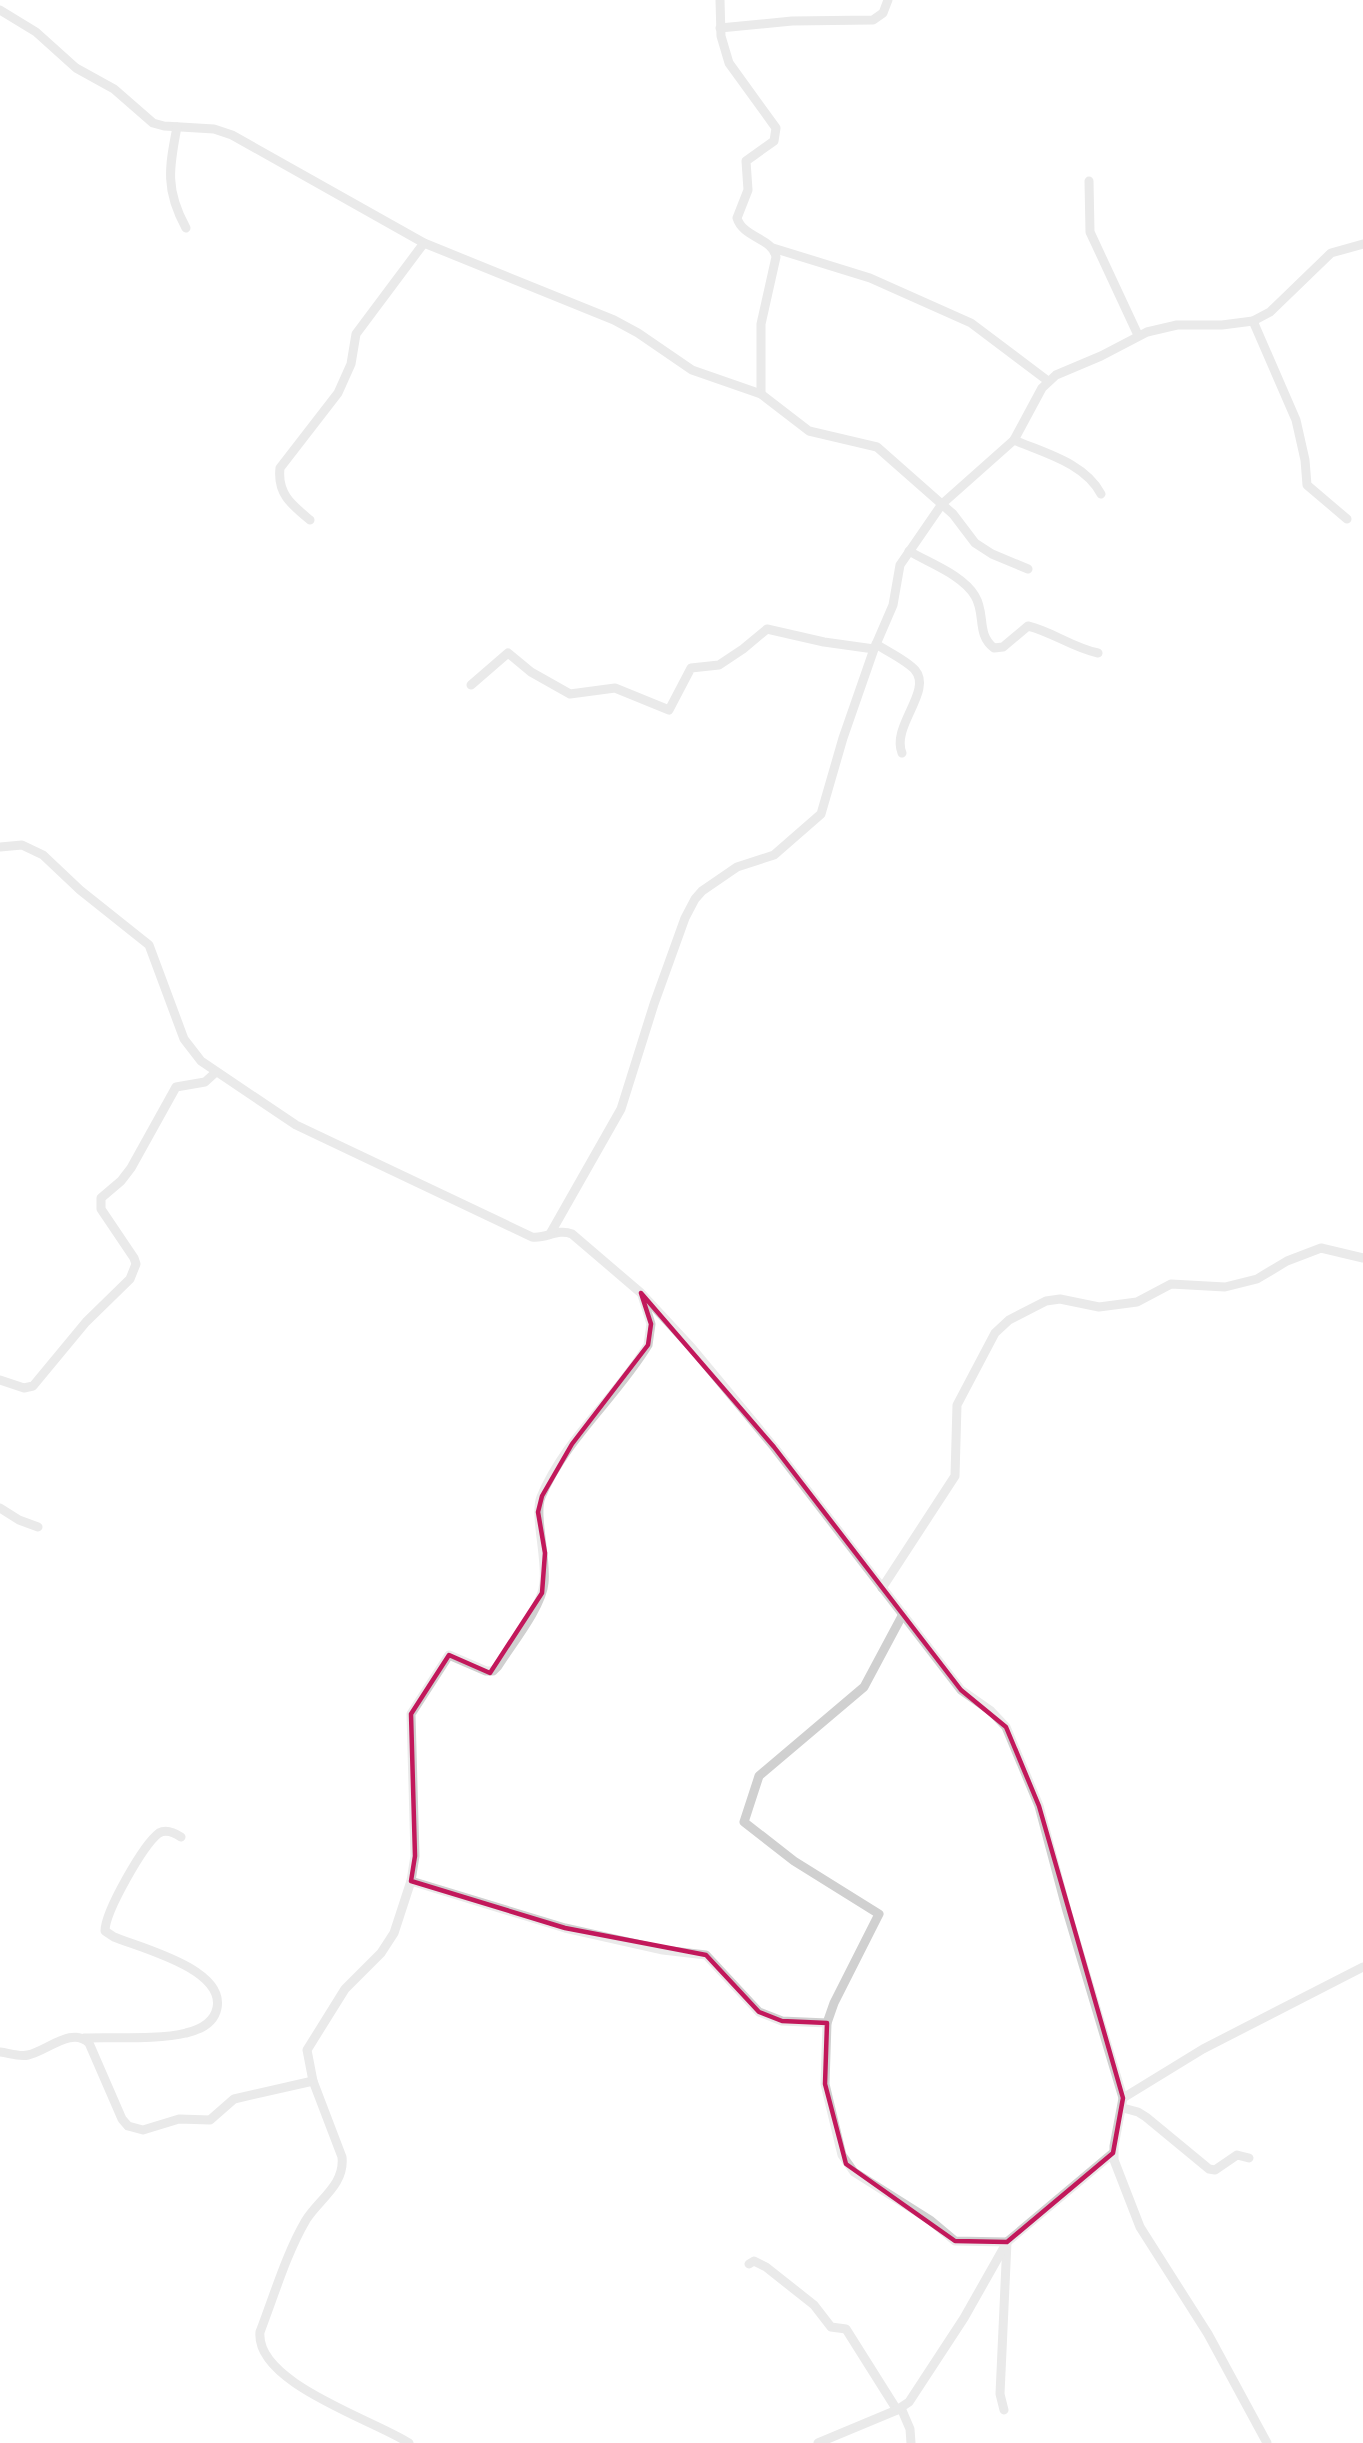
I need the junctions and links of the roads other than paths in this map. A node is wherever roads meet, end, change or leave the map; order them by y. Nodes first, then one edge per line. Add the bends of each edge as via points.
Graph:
1 (720, 0) edge
2 (888, 0) edge
3 (0, 10) edge
4 (720, 28) junction
5 (177, 127) junction
6 (1089, 181) dead end
7 (186, 228) dead end
8 (424, 243) junction
9 (1363, 244) edge
10 (773, 248) junction
11 (1252, 321) junction
12 (1138, 335) junction
13 (1048, 381) junction
14 (762, 394) junction
15 (1014, 440) junction
16 (1101, 494) dead end
17 (942, 504) junction
18 (1347, 519) dead end
19 (310, 520) dead end
20 (909, 551) junction
21 (1028, 569) dead end
22 (875, 646) junction
23 (1098, 653) dead end
24 (471, 685) dead end
25 (902, 753) dead end
26 (0, 847) edge
27 (216, 1072) junction
28 (550, 1234) junction
29 (1363, 1258) edge
30 (641, 1293) junction
31 (0, 1380) edge
32 (0, 1508) edge
33 (38, 1527) dead end
34 (882, 1588) junction
35 (903, 1614) junction
36 (181, 1837) dead end
37 (411, 1881) junction
38 (1363, 1967) edge
39 (827, 2023) junction
40 (84, 2038) junction
41 (0, 2052) edge
42 (313, 2081) junction
43 (1123, 2103) junction
44 (1113, 2153) junction
45 (1249, 2158) dead end
46 (1007, 2242) junction
47 (749, 2264) dead end
48 (899, 2409) junction
49 (1004, 2410) dead end
50 (409, 2443) edge
51 (818, 2443) edge
52 (911, 2443) edge
53 (1266, 2443) edge

1 - 4 street
2 - 4 street via 883,13 873,20 792,21
3 - 5 street via 44,39 76,68 114,89 144,117
4 - 10 street via 733,70 776,128 774,141 746,161 748,190 737,218 744,231
5 - 7 street via 168,173 175,207
5 - 8 street via 214,129 232,135
6 - 12 street via 1090,232
8 - 14 street via 614,320 692,370
8 - 19 street via 358,330 351,364 338,393 280,468 285,497
9 - 11 street via 1331,253 1270,312
10 - 13 street via 870,278 971,323
10 - 14 street via 776,257 761,324
11 - 12 street via 1169,326
11 - 18 street via 1296,420 1307,485
12 - 13 street
13 - 15 street
14 - 17 street via 809,431 877,447
15 - 16 street via 1084,472
15 - 17 street
17 - 20 street
17 - 21 street via 975,543
20 - 22 street via 897,573 893,605
20 - 23 street via 969,587 980,608 984,638 994,648 1001,648 1028,626
22 - 24 street via 832,644 766,629 719,665 691,668 669,710 615,688 570,694 508,654
22 - 25 street via 918,675 918,695 900,733 898,744
22 - 28 street via 821,814 774,855 737,867 702,891 690,908 621,1109
26 - 27 street via 22,845 44,855 80,890 149,945 184,1039 195,1056
27 - 28 street via 296,1125 532,1237
27 - 31 street via 205,1082 176,1087 131,1168 100,1198 101,1209 134,1258 136,1264 130,1279 33,1386 24,1388
28 - 30 street via 572,1234
29 - 34 street via 1321,1248 1287,1261 1257,1280 1225,1287 1171,1284 1137,1302 1099,1307 1060,1299 1046,1301 1009,1320 995,1333 957,1405 955,1476
30 - 34 street via 774,1447
30 - 37 street via 651,1324 648,1344 567,1452 538,1504 545,1553 539,1600 493,1671 449,1655 414,1706 411,1721 415,1856
32 - 33 street
34 - 35 street
35 - 39 street via 864,1687 765,1769 755,1784 744,1817 748,1827 794,1861 879,1914
35 - 43 street via 961,1690 1006,1727 1039,1806
36 - 40 street via 166,1831 159,1833 142,1854 109,1913 105,1931 207,1978 218,2006 215,2014 203,2027 185,2034
37 - 39 street via 565,1928 663,1950 706,1955 759,2012 782,2021
37 - 42 street via 388,1944 350,1984 309,2043 307,2056
38 - 43 street via 1203,2049
39 - 46 street via 825,2084 846,2164 955,2241
40 - 41 street via 72,2037 26,2055
40 - 42 street via 122,2119 135,2129 179,2119 210,2120 234,2099
42 - 50 street via 343,2167 337,2183 302,2228 260,2332 261,2348 285,2378
43 - 44 street
43 - 45 street via 1209,2169 1215,2170 1237,2155
44 - 46 street
44 - 53 street via 1140,2227 1208,2334
46 - 48 street via 916,2394
46 - 49 street via 1000,2394
47 - 48 street via 754,2261 766,2267 814,2306 831,2327 846,2329
48 - 51 street
48 - 52 street via 910,2429

